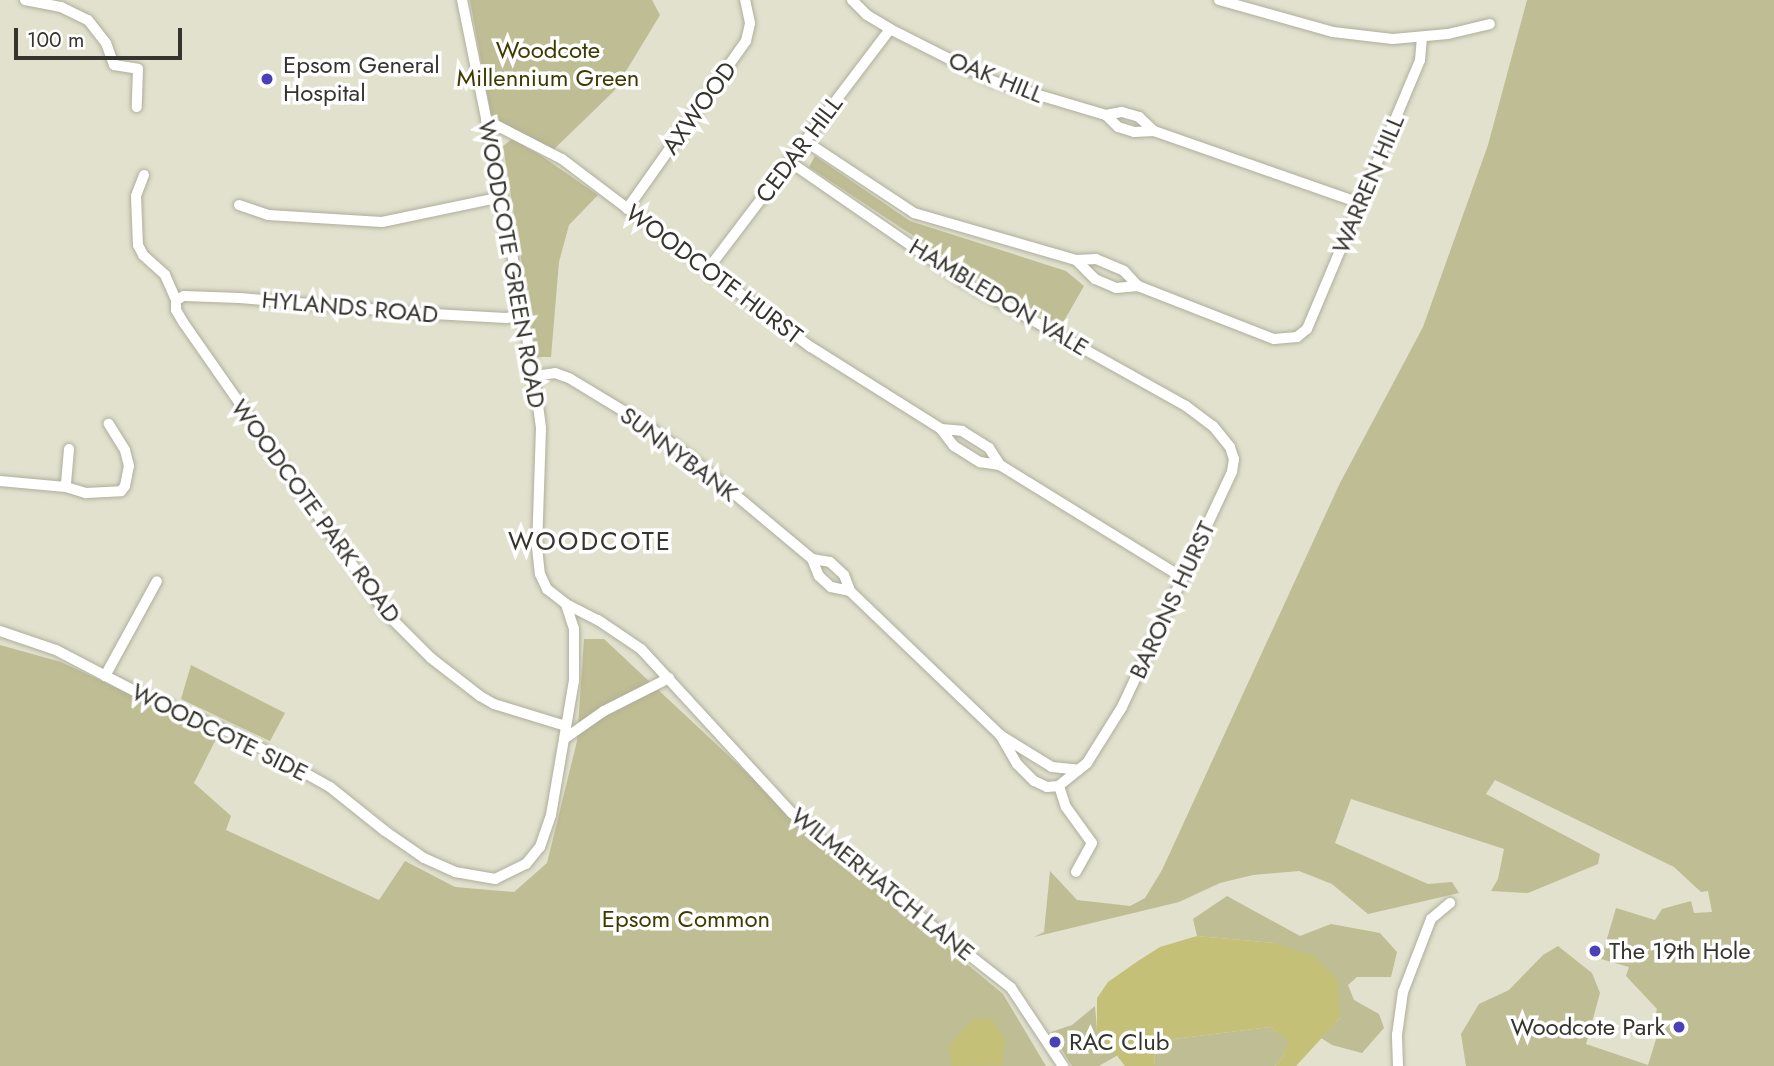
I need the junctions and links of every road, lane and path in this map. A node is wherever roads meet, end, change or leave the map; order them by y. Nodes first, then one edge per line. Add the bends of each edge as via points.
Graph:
1 (25, 0) edge
2 (462, 0) edge
3 (745, 0) edge
4 (852, 0) edge
5 (1219, 0) edge
6 (1490, 24) dead end
7 (890, 29) junction
8 (1422, 38) junction
9 (137, 107) dead end
10 (1106, 115) junction
11 (486, 120) junction
12 (1154, 131) junction
13 (805, 141) junction
14 (790, 162) junction
15 (144, 175) dead end
16 (502, 197) junction
17 (1360, 203) junction
18 (239, 205) dead end
19 (627, 209) junction
20 (1076, 260) junction
21 (708, 269) junction
22 (1138, 286) junction
23 (176, 300) junction
24 (525, 315) junction
25 (534, 376) junction
26 (109, 424) dead end
27 (1213, 426) joint
28 (942, 429) junction
29 (69, 449) dead end
30 (1000, 465) junction
31 (0, 481) edge
32 (66, 486) junction
33 (812, 559) junction
34 (1183, 578) junction
35 (157, 581) dead end
36 (850, 591) junction
37 (566, 604) junction
38 (0, 631) edge
39 (105, 676) junction
40 (669, 678) junction
41 (566, 726) junction
42 (1000, 736) junction
43 (564, 738) junction
44 (1079, 770) junction
45 (1059, 786) junction
46 (1076, 872) dead end
47 (1450, 903) dead end
48 (1062, 1066) edge
49 (1398, 1066) edge

1 - 9 street via 61,7 88,20 106,43 114,65 138,69
2 - 11 street, WOODCOTE GREEN ROAD
3 - 19 street, AXWOOD via 750,23 746,41
4 - 7 street, OAK HILL
5 - 8 street via 1333,33
6 - 8 street
7 - 10 street, OAK HILL via 995,82
7 - 13 street, CEDAR HILL
8 - 17 street, WARREN HILL via 1420,60
10 - 12 street, OAK HILL via 1118,127
10 - 12 street, OAK HILL via 1122,112 1139,117
11 - 16 street, WOODCOTE GREEN ROAD
11 - 19 street, WOODCOTE HURST via 562,159
12 - 17 street, OAK HILL
13 - 14 street, CEDAR HILL
13 - 20 street via 914,213
14 - 21 street, CEDAR HILL
14 - 27 street, HAMBLEDON VALE via 964,282 1162,391
15 - 23 street, WOODCOTE PARK ROAD via 136,196 138,245 165,275
16 - 18 street via 382,222 268,215
16 - 24 street, WOODCOTE GREEN ROAD
17 - 22 street, WARREN HILL via 1307,329 1297,337 1274,339
19 - 21 street, WOODCOTE HURST
20 - 22 street via 1096,259 1124,271
20 - 22 street via 1095,279 1116,288
21 - 28 street, WOODCOTE HURST via 811,347
23 - 24 street, HYLANDS ROAD via 184,296 240,298 415,313
23 - 41 street, WOODCOTE PARK ROAD via 183,322 386,613 431,658 480,696
24 - 25 street, WOODCOTE GREEN ROAD
25 - 33 street, SUNNYBANK via 555,373 569,378 645,425 698,463
25 - 37 street, WOODCOTE GREEN ROAD via 541,428 537,558 547,589
26 - 32 street via 128,458 125,486 114,493 86,493
27 - 34 street, BARONS HURST via 1230,447 1232,472
28 - 30 street, WOODCOTE HURST via 954,446 980,462
28 - 30 street, WOODCOTE HURST via 962,431 989,448
29 - 32 street
30 - 34 street, WOODCOTE HURST
31 - 32 street
33 - 36 street, SUNNYBANK via 819,576 831,587
33 - 36 street, SUNNYBANK via 830,562 844,575
34 - 44 street, BARONS HURST via 1122,707
35 - 39 street
36 - 42 street, SUNNYBANK
37 - 40 street, WILMERHATCH LANE via 611,628
37 - 41 street, WOODCOTE SIDE via 575,652
38 - 39 street, WOODCOTE SIDE via 55,650
39 - 43 street, WOODCOTE SIDE via 266,751 330,787 425,858 478,877 512,874 540,847 551,816
40 - 43 street
40 - 48 street, WILMERHATCH LANE via 740,760 820,838 1011,988
41 - 43 street, WOODCOTE SIDE
42 - 44 street, SUNNYBANK via 1052,767
42 - 45 street, SUNNYBANK via 1034,781
44 - 45 street
45 - 46 street via 1066,807 1092,843
47 - 49 street via 1431,919 1403,992

